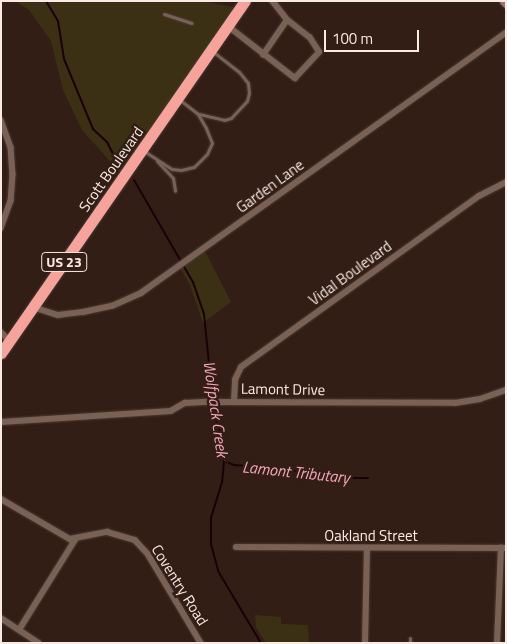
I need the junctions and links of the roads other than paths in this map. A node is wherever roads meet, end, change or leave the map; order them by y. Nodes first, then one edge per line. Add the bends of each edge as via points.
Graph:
1 (245, 1) edge
2 (272, 1) edge
3 (164, 14) dead end
4 (287, 20) junction
5 (192, 23) dead end
6 (228, 26) junction
7 (506, 33) edge
8 (211, 50) junction
9 (262, 55) junction
10 (178, 98) junction
11 (198, 114) junction
12 (1, 120) edge
13 (142, 150) junction
14 (157, 160) junction
15 (506, 182) edge
16 (175, 191) dead end
17 (1, 228) edge
18 (33, 307) junction
19 (1, 332) edge
20 (10, 340) junction
21 (1, 354) edge
22 (506, 390) edge
23 (234, 402) junction
24 (1, 422) edge
25 (1, 499) edge
26 (75, 540) junction
27 (236, 547) dead end
28 (504, 548) edge
29 (367, 550) junction
30 (499, 608) junction
31 (506, 608) edge
32 (1, 618) edge
33 (19, 630) junction
34 (410, 638) dead end
35 (39, 643) edge
36 (201, 643) edge
37 (365, 643) edge
38 (410, 643) edge
39 (497, 643) edge

1 - 6 highway, Scott Boulevard / US 23
2 - 4 street
3 - 5 lane
4 - 9 street
4 - 9 street via 310,38 319,52 295,78
6 - 8 highway, Scott Boulevard / US 23
6 - 9 street
7 - 18 street, Garden Lane via 141,293 112,306 58,315
8 - 10 highway, Scott Boulevard / US 23
8 - 11 lane via 239,72 248,84 249,93 247,101 232,118
10 - 11 lane
10 - 13 highway, Scott Boulevard / US 23
11 - 14 lane via 212,143 201,162 181,170
12 - 17 street via 10,147 13,174 10,201
13 - 14 lane
13 - 18 highway, Scott Boulevard / US 23
14 - 16 lane via 159,167 173,178
15 - 23 street, Vidal Boulevard via 471,202 241,366 236,376
18 - 20 highway, Scott Boulevard / US 23
19 - 20 street
20 - 21 highway, Scott Boulevard / US 23
22 - 23 street, Lamont Drive via 455,403
23 - 24 street, Lamont Drive via 185,403 172,411
25 - 26 street via 60,535
26 - 33 street
26 - 36 street, Coventry Road via 112,533 139,544
27 - 29 street, Oakland Street
28 - 29 street, Oakland Street
28 - 30 street
29 - 37 street
30 - 31 lane
30 - 39 street
32 - 33 street
33 - 35 street
34 - 38 lane

